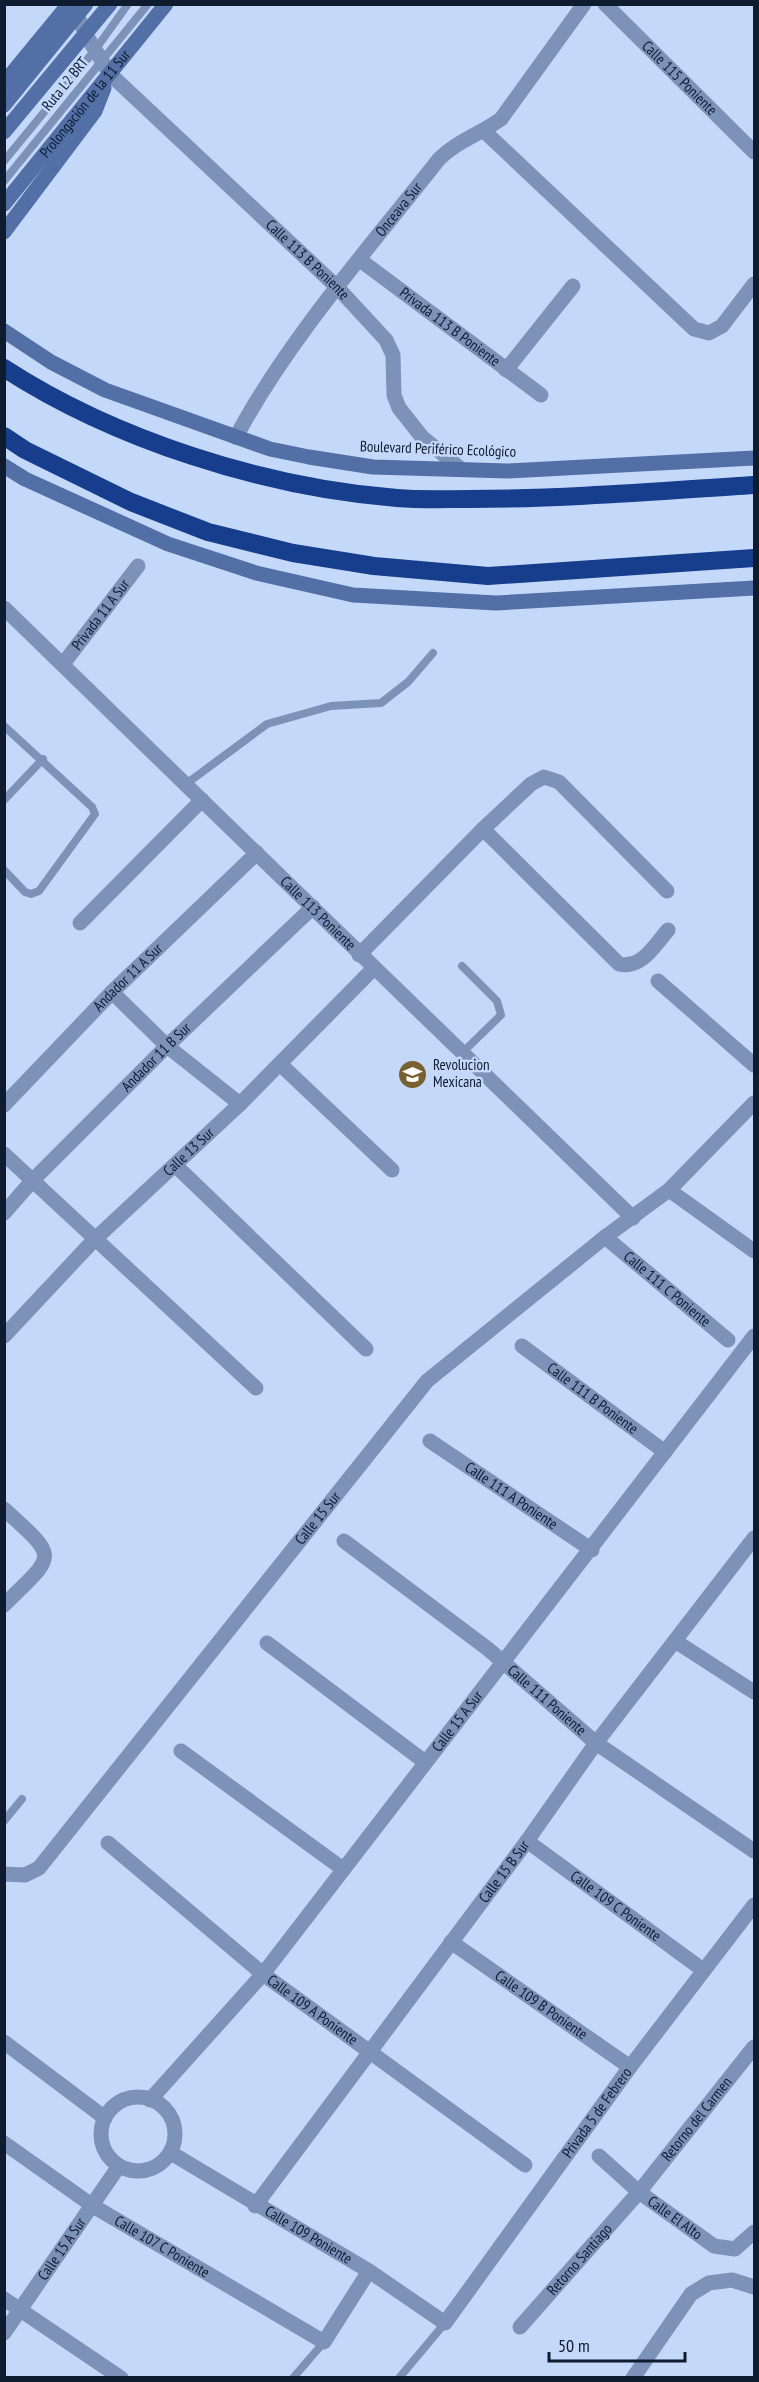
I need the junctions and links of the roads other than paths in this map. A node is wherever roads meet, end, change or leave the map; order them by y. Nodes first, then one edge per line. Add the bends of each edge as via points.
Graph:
1 (110, 4) edge
2 (128, 4) edge
3 (148, 4) edge
4 (166, 4) edge
5 (584, 4) edge
6 (605, 4) edge
7 (76, 7) edge
8 (86, 35) junction
9 (102, 62) junction
10 (4, 83) edge
11 (4, 105) edge
12 (484, 131) junction
13 (4, 132) edge
14 (754, 152) edge
15 (4, 161) edge
16 (4, 180) edge
17 (4, 204) edge
18 (4, 232) edge
19 (360, 260) junction
20 (754, 284) edge
21 (573, 286) dead end
22 (337, 287) junction
23 (4, 331) edge
24 (4, 368) edge
25 (506, 370) junction
26 (541, 395) dead end
27 (4, 436) edge
28 (236, 437) junction
29 (754, 458) edge
30 (4, 466) edge
31 (461, 469) junction
32 (754, 485) edge
33 (754, 558) edge
34 (138, 566) dead end
35 (754, 588) edge
36 (4, 608) edge
37 (433, 653) dead end
38 (63, 664) junction
39 (4, 726) edge
40 (43, 759) junction
41 (186, 784) junction
42 (4, 800) edge
43 (202, 800) junction
44 (483, 829) junction
45 (257, 853) junction
46 (4, 870) edge
47 (667, 891) dead end
48 (313, 907) junction
49 (80, 923) dead end
50 (668, 930) dead end
51 (359, 955) junction
52 (462, 966) dead end
53 (373, 969) junction
54 (658, 981) dead end
55 (112, 992) junction
56 (167, 1046) junction
57 (461, 1054) junction
58 (280, 1064) junction
59 (754, 1065) edge
60 (754, 1103) edge
61 (240, 1104) junction
62 (4, 1105) edge
63 (4, 1154) edge
64 (175, 1165) junction
65 (392, 1170) dead end
66 (32, 1181) junction
67 (669, 1190) junction
68 (4, 1213) edge
69 (633, 1218) junction
70 (605, 1237) junction
71 (94, 1240) junction
72 (754, 1251) edge
73 (4, 1336) edge
74 (754, 1336) edge
75 (728, 1340) dead end
76 (522, 1346) dead end
77 (366, 1349) dead end
78 (256, 1388) dead end
79 (430, 1441) dead end
80 (665, 1452) junction
81 (4, 1509) edge
82 (754, 1538) edge
83 (344, 1541) dead end
84 (592, 1550) junction
85 (4, 1605) edge
86 (675, 1641) junction
87 (267, 1643) dead end
88 (503, 1662) junction
89 (754, 1692) edge
90 (596, 1743) junction
91 (180, 1751) dead end
92 (425, 1762) junction
93 (22, 1799) dead end
94 (4, 1821) edge
95 (527, 1841) junction
96 (108, 1843) dead end
97 (754, 1851) edge
98 (343, 1869) junction
99 (4, 1874) edge
100 (754, 1905) edge
101 (451, 1942) junction
102 (703, 1970) junction
103 (263, 1974) junction
104 (4, 2042) edge
105 (754, 2047) edge
106 (372, 2051) junction
107 (630, 2067) junction
108 (150, 2100) junction
109 (105, 2118) junction
110 (4, 2143) edge
111 (171, 2153) junction
112 (600, 2156) dead end
113 (119, 2166) junction
114 (525, 2166) dead end
115 (639, 2192) junction
116 (93, 2206) junction
117 (255, 2206) junction
118 (754, 2232) edge
119 (369, 2271) junction
120 (754, 2287) edge
121 (4, 2299) edge
122 (21, 2311) junction
123 (445, 2323) junction
124 (520, 2327) dead end
125 (4, 2333) edge
126 (324, 2342) junction
127 (121, 2378) edge
128 (293, 2378) edge
129 (399, 2378) edge
130 (633, 2378) edge

1 - 8 street
2 - 9 lane, Ruta L2 BRT
3 - 9 lane, Ruta L2 BRT
4 - 9 street, Prolongación de la 11 Sur
5 - 12 street, Onceava Sur via 501,119
6 - 14 street, Calle 115 Poniente
7 - 8 street, Calle 113 B Poniente
7 - 10 street
7 - 11 street
8 - 9 street, Calle 113 B Poniente
8 - 13 street
9 - 15 lane, Ruta L2 BRT
9 - 16 lane, Ruta L2 BRT
9 - 17 street, Prolongación de la 11 Sur
9 - 18 street via 95,111
9 - 22 street, Calle 113 B Poniente
12 - 19 street, Onceava Sur via 452,145
12 - 20 street via 694,329 709,333 722,326
19 - 22 street, Onceava Sur
19 - 25 street, Privada 113 B Poniente
21 - 25 street
22 - 28 street, Onceava Sur via 250,409
22 - 31 street, Calle 113 B Poniente via 391,347 396,403 422,437
23 - 28 street, Boulevard Periférico Ecológico via 51,362 105,390
24 - 32 highway via 98,419 173,450 306,486 397,498 513,499
25 - 26 street, Privada 113 B Poniente
27 - 33 highway via 131,502 208,532 292,553 374,566 488,576
28 - 31 street, Boulevard Periférico Ecológico via 300,455 373,467
29 - 31 street, Boulevard Periférico Ecológico via 508,471
30 - 35 street via 168,544 256,573 353,595 496,603
34 - 38 street, Privada 11 A Sur
36 - 38 street, Calle 113 Poniente
37 - 41 lane via 408,682 381,703 331,706 267,724
38 - 41 street, Calle 113 Poniente
39 - 40 lane
40 - 42 lane
40 - 46 lane via 95,814 39,891 25,892
41 - 43 street, Calle 113 Poniente
43 - 45 street, Calle 113 Poniente
43 - 49 street
44 - 47 street via 531,784 544,777 559,782
44 - 50 street via 619,964 640,962
44 - 51 street
45 - 48 street, Calle 113 Poniente
45 - 55 street, Andador 11 A Sur
48 - 51 street, Calle 113 Poniente
48 - 56 street, Andador 11 B Sur
51 - 53 street, Calle 113 Poniente
52 - 57 lane via 497,1001 501,1015
53 - 57 street, Calle 113 Poniente
53 - 58 street, Calle 13 Sur
54 - 59 street
55 - 56 street
55 - 62 street, Andador 11 A Sur
56 - 61 street
56 - 66 street, Andador 11 B Sur
57 - 69 street, Calle 113 Poniente
58 - 61 street, Calle 13 Sur
58 - 65 street
60 - 67 street, Calle 15 Sur
61 - 64 street, Calle 13 Sur
63 - 66 street
64 - 71 street, Calle 13 Sur
64 - 77 street
66 - 68 street, Andador 11 B Sur
66 - 71 street
67 - 69 street, Calle 15 Sur
67 - 72 street
69 - 70 street, Calle 15 Sur
70 - 75 street, Calle 111 C Poniente
70 - 99 street, Calle 15 Sur via 427,1381 39,1868 25,1875
71 - 73 street, Calle 13 Sur
71 - 78 street
74 - 80 street, Calle 15 A Sur
76 - 80 street, Calle 111 B Poniente
79 - 84 street, Calle 111 A Poniente
80 - 84 street, Calle 15 A Sur
81 - 85 street via 40,1542 47,1556 44,1565
82 - 86 street, Calle 15 B Sur
83 - 88 street, Calle 111 Poniente
84 - 88 street, Calle 15 A Sur
86 - 89 street
86 - 90 street, Calle 15 B Sur
87 - 92 street
88 - 90 street, Calle 111 Poniente
88 - 92 street, Calle 15 A Sur
90 - 95 street, Calle 15 B Sur
90 - 97 street, Calle 111 Poniente
91 - 98 street
92 - 98 street, Calle 15 A Sur
93 - 94 lane
95 - 101 street, Calle 15 B Sur
95 - 102 street, Calle 109 C Poniente
96 - 103 street, Calle 109 A Poniente
98 - 103 street, Calle 15 A Sur
100 - 102 street, Privada 5 de Febrero
101 - 106 street, Calle 15 B Sur
101 - 107 street, Calle 109 B Poniente
102 - 107 street, Privada 5 de Febrero
103 - 106 street, Calle 109 A Poniente
103 - 108 street, Calle 15 A Sur
104 - 109 street
105 - 115 street, Retorno del Carmen
106 - 114 street, Calle 109 A Poniente
106 - 117 street, Calle 15 B Sur
107 - 123 street, Privada 5 de Febrero
108 - 109 street via 129,2099 119,2103
108 - 111 street via 170,2115 175,2140
109 - 113 street via 105,2150
110 - 116 street, Calle 107 C Poniente
111 - 113 street via 163,2162 142,2171
111 - 117 street, Calle 109 Poniente
112 - 115 street, Calle El Alto
113 - 116 street, Calle 15 A Sur
115 - 118 street, Calle El Alto via 714,2246 735,2249
115 - 124 street, Retorno Santiago
116 - 122 street, Calle 15 A Sur
116 - 126 street, Calle 107 C Poniente
117 - 119 street, Calle 109 Poniente
119 - 123 street, Calle 109 Poniente
119 - 126 street
120 - 130 street via 732,2280 709,2283 691,2294
121 - 122 street
122 - 125 street, Calle 15 A Sur
122 - 127 street
123 - 129 lane
126 - 128 lane

